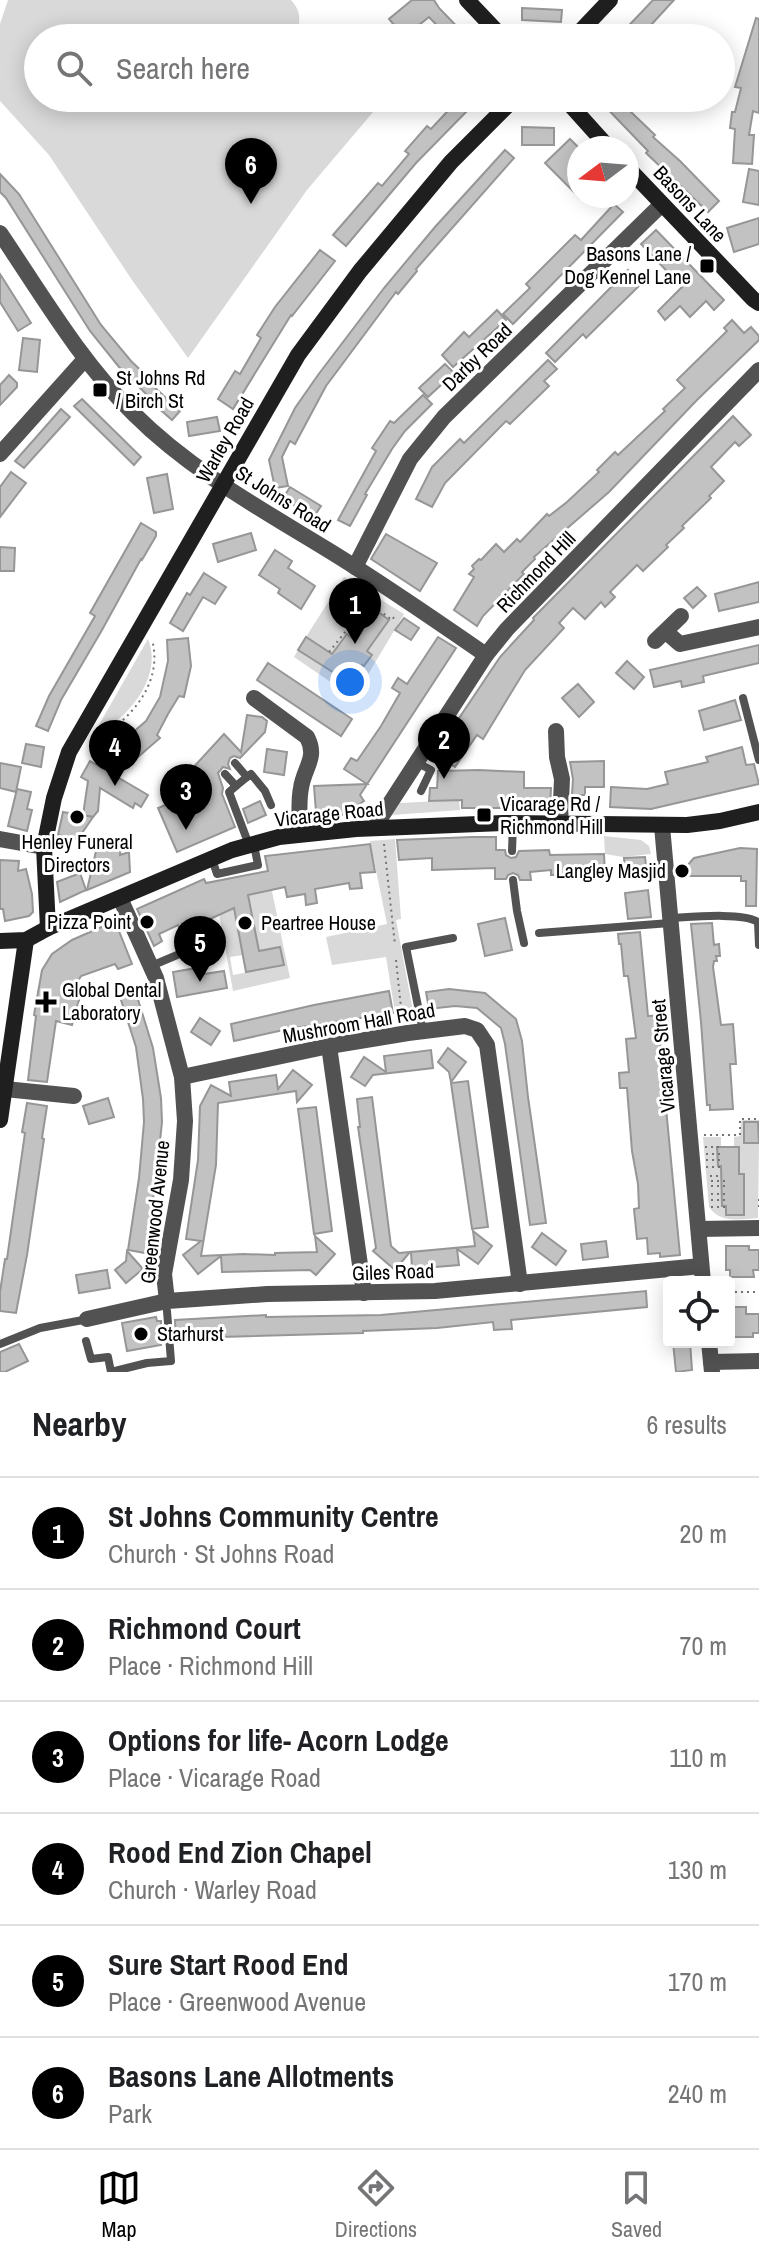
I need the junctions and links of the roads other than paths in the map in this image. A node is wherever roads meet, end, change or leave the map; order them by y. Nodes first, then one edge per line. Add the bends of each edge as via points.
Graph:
1 (467, 0) edge
2 (610, 0) edge
3 (490, 24) edge
4 (587, 24) edge
5 (501, 112) edge
6 (574, 112) edge
7 (597, 136) edge
8 (639, 180) edge
9 (662, 204) junction
10 (0, 233) edge
11 (759, 303) edge
12 (85, 359) junction
13 (759, 370) edge
14 (0, 454) edge
15 (222, 484) junction
16 (355, 567) junction
17 (681, 616) dead end
18 (759, 627) edge
19 (486, 655) junction
20 (254, 698) dead end
21 (743, 698) dead end
22 (556, 731) dead end
23 (759, 760) edge
24 (416, 762) junction
25 (235, 763) dead end
26 (225, 774) dead end
27 (247, 777) junction
28 (236, 786) junction
29 (421, 791) dead end
30 (271, 805) dead end
31 (759, 812) edge
32 (513, 823) junction
33 (560, 824) junction
34 (662, 826) junction
35 (379, 833) junction
36 (300, 834) junction
37 (0, 839) edge
38 (252, 845) junction
39 (44, 847) junction
40 (512, 851) dead end
41 (513, 880) dead end
42 (120, 898) junction
43 (671, 921) junction
44 (48, 928) junction
45 (539, 933) dead end
46 (453, 938) dead end
47 (26, 940) junction
48 (0, 941) edge
49 (524, 943) dead end
50 (759, 945) edge
51 (189, 950) dead end
52 (151, 966) junction
53 (423, 1031) junction
54 (329, 1046) junction
55 (182, 1077) junction
56 (5, 1089) junction
57 (74, 1096) dead end
58 (0, 1120) edge
59 (759, 1228) edge
60 (699, 1229) junction
61 (702, 1274) edge
62 (520, 1284) junction
63 (364, 1293) junction
64 (167, 1306) junction
65 (85, 1319) joint
66 (86, 1341) dead end
67 (0, 1344) edge
68 (759, 1361) edge
69 (712, 1367) edge
70 (111, 1372) edge

1 - 3 street
2 - 4 street
5 - 15 street, Warley Road via 451,162 360,271 298,355
6 - 7 street
8 - 9 street, Basons Lane
9 - 11 street, Basons Lane
9 - 16 street, Darby Road via 444,417 410,459
10 - 12 street, St Johns Road
12 - 14 street
12 - 15 street, St Johns Road via 171,449
13 - 19 street, Richmond Hill
15 - 16 street, St Johns Road
15 - 39 street, Warley Road via 69,752
16 - 19 street, St Johns Road
17 - 18 street via 660,636 680,644
19 - 24 street, Richmond Hill
20 - 36 street via 311,744 301,785
21 - 23 lane
22 - 33 street
24 - 29 lane via 431,770
24 - 35 street, Richmond Hill
25 - 27 lane
26 - 28 lane
27 - 28 lane
27 - 30 lane via 251,774
28 - 38 lane via 229,792
31 - 34 street, Vicarage Road via 705,824
32 - 33 street, Vicarage Road
32 - 35 street, Vicarage Road
32 - 40 lane
33 - 34 street, Vicarage Road
34 - 43 street, Vicarage Street
35 - 36 street, Vicarage Road
36 - 38 street, Vicarage Road
37 - 39 street
38 - 42 street, Vicarage Road
39 - 44 street, Warley Road
41 - 49 lane
42 - 44 street, Vicarage Road
42 - 52 street, Greenwood Avenue
43 - 45 lane
43 - 50 lane via 751,918 758,922
43 - 60 street, Vicarage Street
44 - 47 street, Vicarage Road
46 - 53 lane via 406,947
47 - 48 street
47 - 56 street
51 - 52 lane
52 - 55 street, Greenwood Avenue
53 - 54 street, Mushroom Hall Road
53 - 62 street, Mushroom Hall Road via 465,1026 477,1030 487,1045
54 - 55 street, Mushroom Hall Road
54 - 63 street
55 - 64 street, Greenwood Avenue via 185,1121 181,1180 164,1274
56 - 57 street
56 - 58 street
59 - 60 street
60 - 61 street, Vicarage Street
61 - 62 street, Giles Road
62 - 63 street, Giles Road
63 - 64 street, Giles Road via 267,1294
64 - 65 street, Giles Road
64 - 70 lane via 171,1361
65 - 67 lane via 40,1328
66 - 70 lane via 91,1359 108,1357
68 - 69 street

